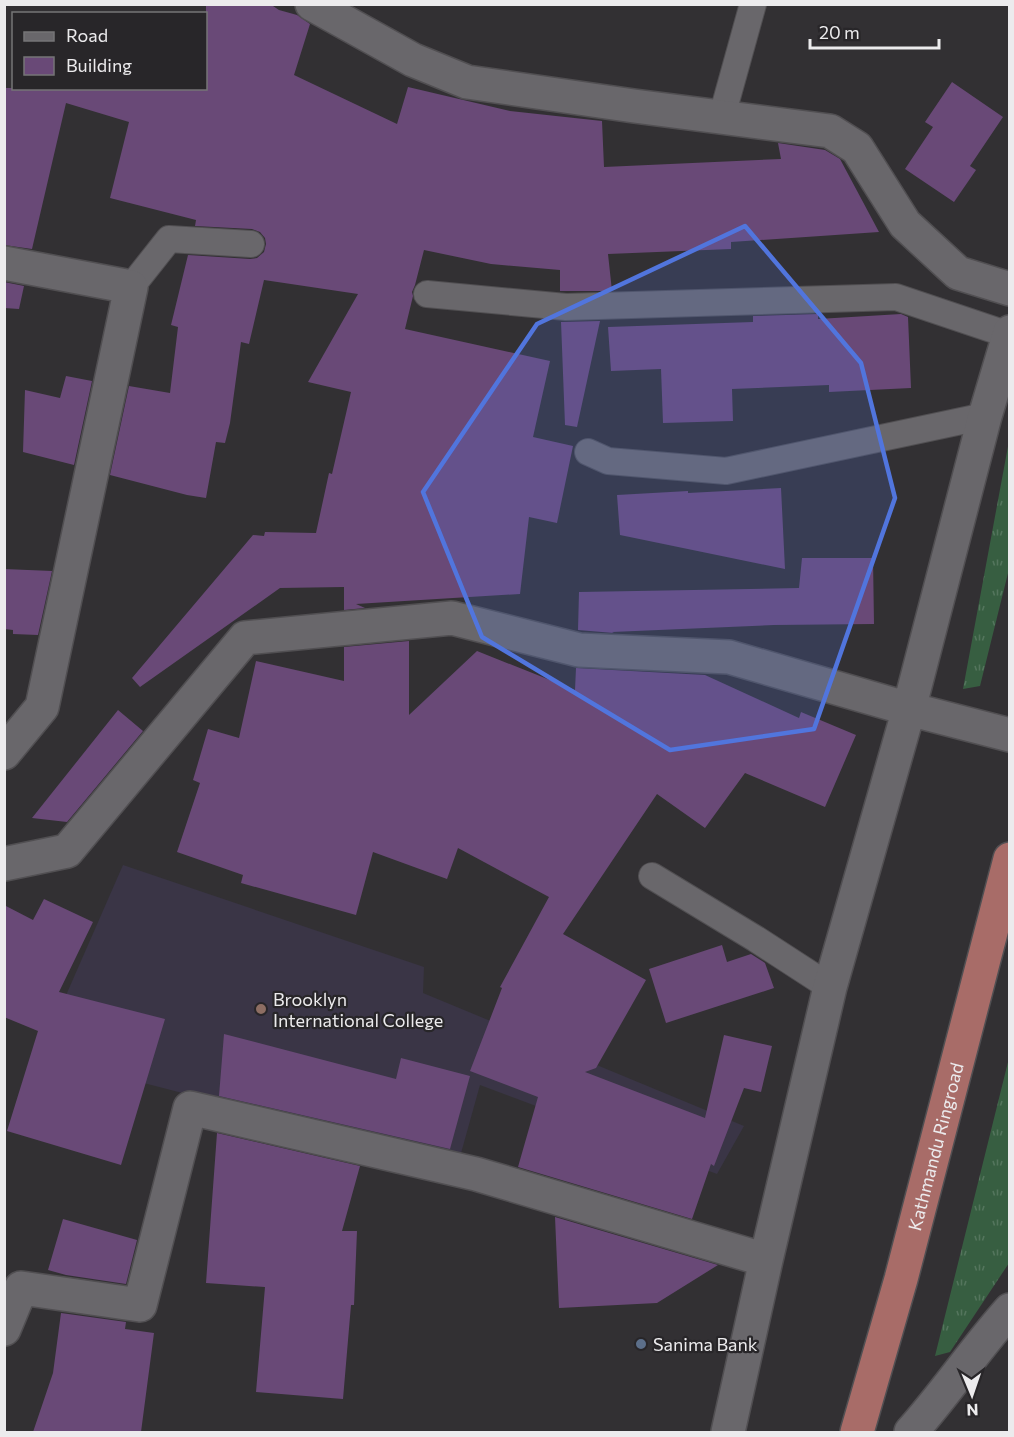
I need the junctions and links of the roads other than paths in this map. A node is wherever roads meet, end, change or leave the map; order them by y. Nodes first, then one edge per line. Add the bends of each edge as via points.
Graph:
1 (312, 4) edge
2 (753, 4) edge
3 (722, 116) junction
4 (251, 243) dead end
5 (4, 263) edge
6 (131, 286) junction
7 (1010, 289) edge
8 (427, 294) dead end
9 (1009, 334) edge
10 (985, 416) junction
11 (588, 453) dead end
12 (909, 709) junction
13 (1010, 735) edge
14 (4, 753) edge
15 (1010, 860) edge
16 (4, 864) edge
17 (652, 876) dead end
18 (830, 987) junction
19 (766, 1260) junction
20 (1010, 1310) edge
21 (4, 1329) edge
22 (728, 1432) edge
23 (857, 1432) edge
24 (911, 1432) edge

1 - 3 street via 413,60 467,82
2 - 3 lane
3 - 7 street via 830,130 857,148 905,224 958,273
4 - 6 lane via 170,239
5 - 6 street
6 - 14 street via 42,707
8 - 9 lane via 566,307 896,297
9 - 10 street
10 - 11 lane via 726,471 608,461
10 - 12 street
12 - 13 street
12 - 16 street via 729,657 579,651 452,618 245,638 67,851
12 - 18 street
15 - 23 highway, Kathmandu Ringroad
17 - 18 lane
18 - 19 street
19 - 21 street via 476,1174 190,1108 140,1305 21,1288
19 - 22 street
20 - 24 street

